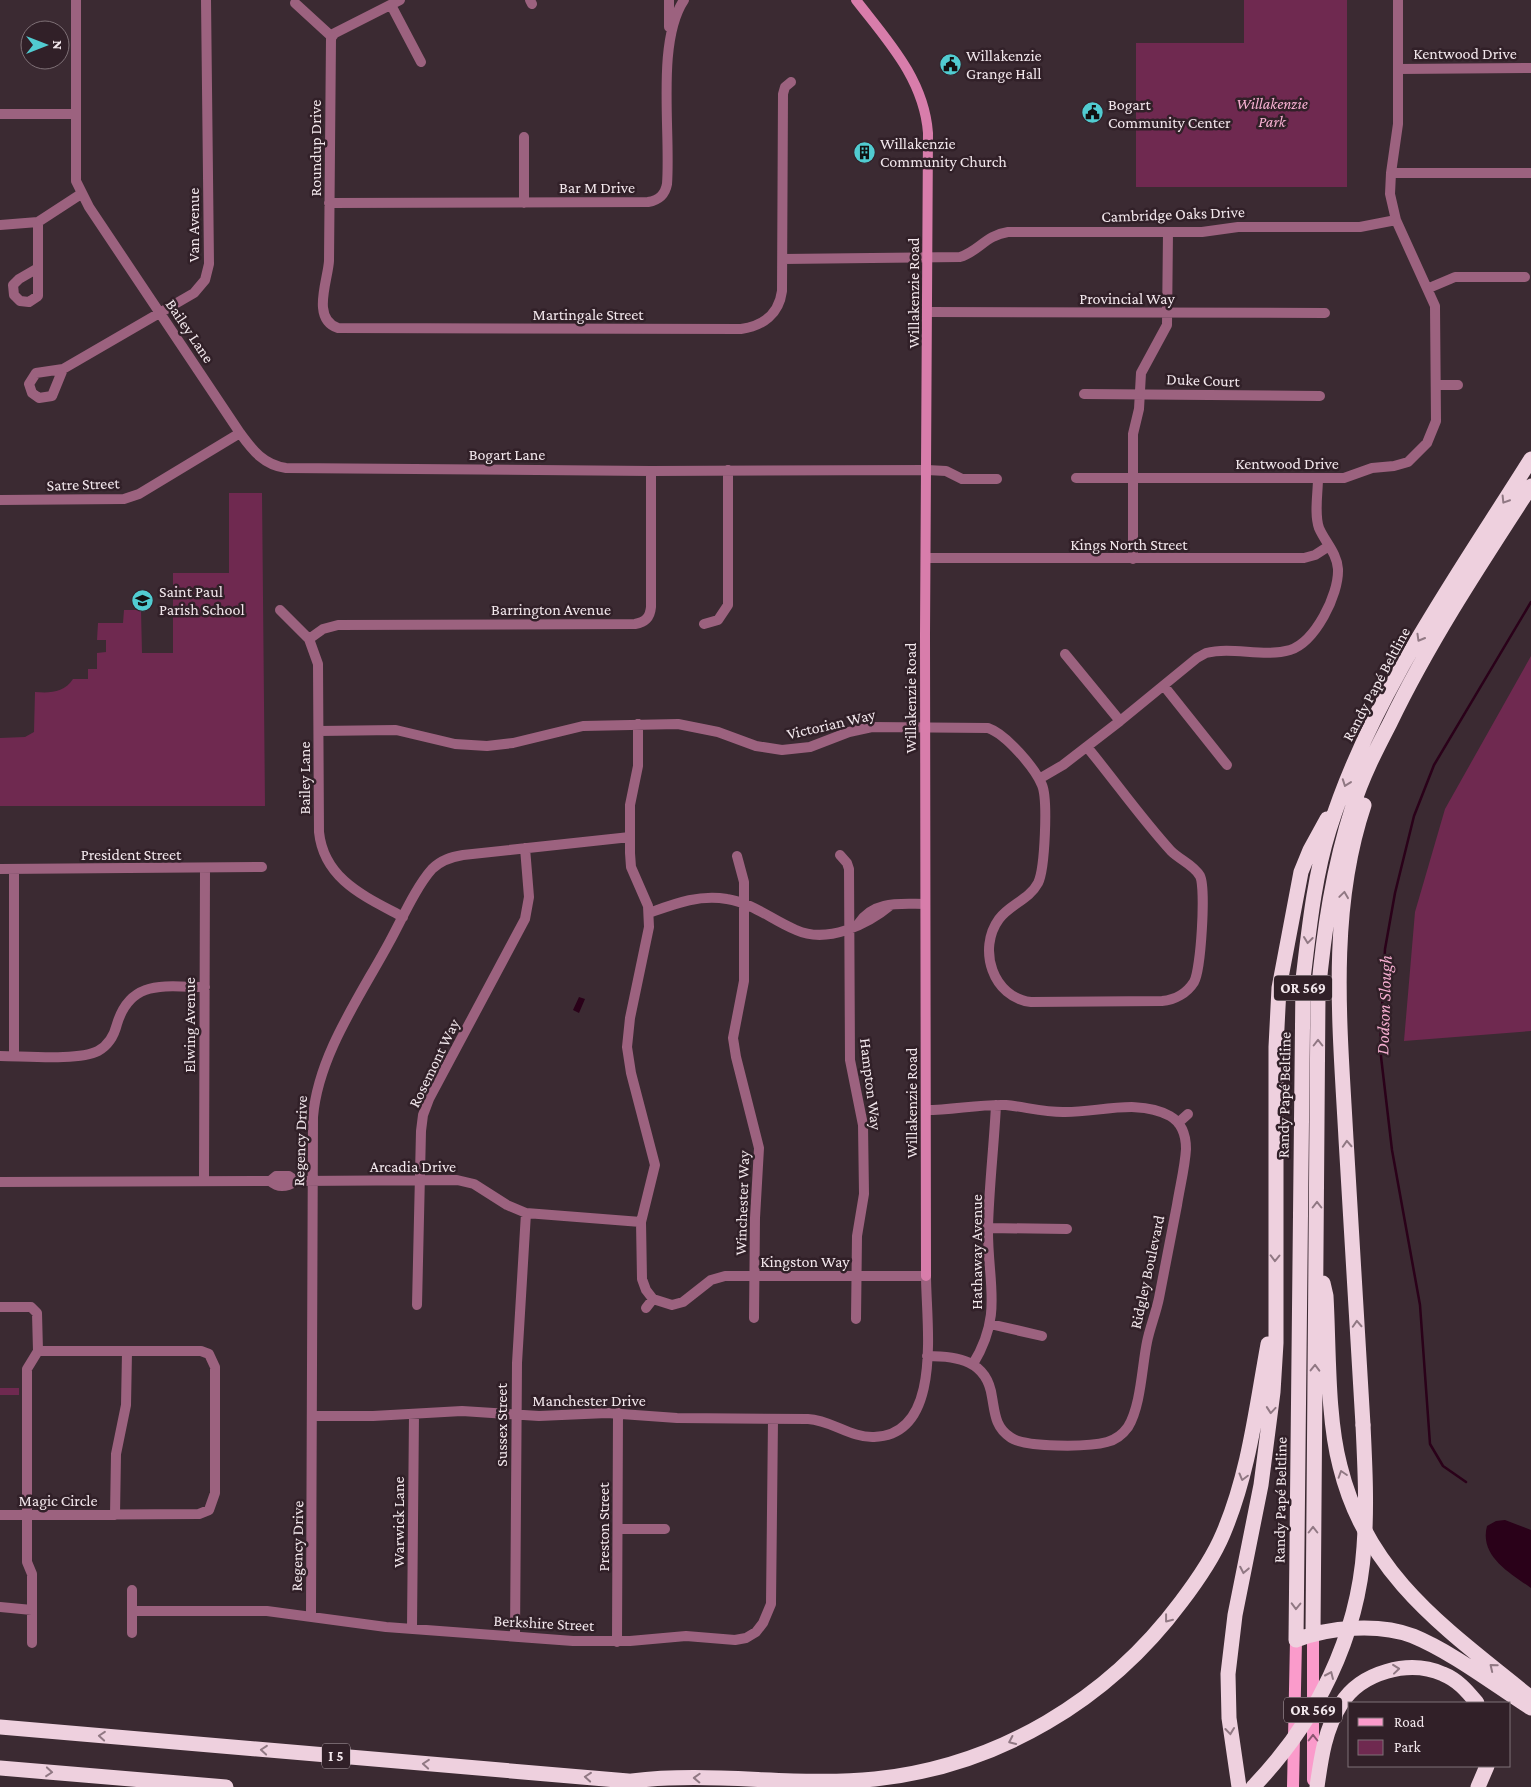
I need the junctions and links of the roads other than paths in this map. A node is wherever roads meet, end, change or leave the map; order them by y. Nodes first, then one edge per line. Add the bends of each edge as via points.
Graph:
1 (76, 0) edge
2 (206, 0) edge
3 (669, 0) edge
4 (684, 0) edge
5 (856, 0) edge
6 (1398, 0) edge
7 (396, 2) edge
8 (295, 3) dead end
9 (331, 36) junction
10 (668, 43) junction
11 (421, 62) dead end
12 (1531, 68) edge
13 (1398, 69) junction
14 (791, 82) dead end
15 (0, 114) edge
16 (75, 114) junction
17 (524, 137) dead end
18 (1391, 172) junction
19 (1531, 173) edge
20 (81, 194) junction
21 (330, 202) junction
22 (524, 203) junction
23 (1396, 220) junction
24 (38, 222) junction
25 (0, 225) edge
26 (1168, 232) junction
27 (783, 258) junction
28 (928, 258) junction
29 (38, 268) dead end
30 (1525, 277) dead end
31 (1429, 288) junction
32 (159, 312) junction
33 (928, 312) junction
34 (1168, 313) junction
35 (1325, 313) dead end
36 (341, 329) joint
37 (63, 369) dead end
38 (1436, 385) junction
39 (1458, 385) dead end
40 (1084, 394) dead end
41 (1140, 394) junction
42 (1320, 396) dead end
43 (240, 433) junction
44 (1531, 458) edge
45 (286, 468) joint
46 (728, 470) junction
47 (927, 470) junction
48 (651, 471) junction
49 (1076, 478) dead end
50 (1133, 478) junction
51 (1318, 478) junction
52 (997, 479) dead end
53 (1531, 486) edge
54 (0, 500) edge
55 (1329, 546) junction
56 (926, 558) junction
57 (1134, 559) junction
58 (1463, 593) junction
59 (280, 610) dead end
60 (704, 624) dead end
61 (309, 639) junction
62 (1065, 654) dead end
63 (1164, 686) junction
64 (1120, 721) junction
65 (638, 724) junction
66 (925, 727) junction
67 (319, 730) junction
68 (1087, 747) junction
69 (1227, 765) dead end
70 (1039, 779) junction
71 (1339, 802) junction
72 (630, 837) junction
73 (526, 848) junction
74 (840, 855) dead end
75 (737, 856) dead end
76 (262, 867) dead end
77 (205, 868) junction
78 (0, 869) edge
79 (14, 869) junction
80 (744, 903) junction
81 (925, 904) junction
82 (649, 913) junction
83 (403, 917) junction
84 (849, 929) junction
85 (205, 987) junction
86 (0, 1056) edge
87 (14, 1056) junction
88 (996, 1105) junction
89 (926, 1110) junction
90 (1188, 1114) dead end
91 (1178, 1123) junction
92 (419, 1180) junction
93 (204, 1181) junction
94 (313, 1181) junction
95 (0, 1182) edge
96 (526, 1213) junction
97 (641, 1222) junction
98 (988, 1228) junction
99 (1067, 1229) dead end
100 (1317, 1256) junction
101 (754, 1276) junction
102 (857, 1276) junction
103 (926, 1276) junction
104 (652, 1300) junction
105 (417, 1304) dead end
106 (0, 1307) edge
107 (646, 1308) dead end
108 (1275, 1309) junction
109 (754, 1318) dead end
110 (856, 1319) dead end
111 (990, 1324) junction
112 (1042, 1336) dead end
113 (38, 1351) junction
114 (127, 1352) junction
115 (927, 1356) junction
116 (973, 1364) junction
117 (618, 1413) junction
118 (414, 1414) junction
119 (516, 1415) junction
120 (915, 1415) joint
121 (313, 1416) junction
122 (773, 1419) junction
123 (115, 1514) junction
124 (0, 1515) edge
125 (28, 1515) junction
126 (618, 1528) junction
127 (665, 1529) dead end
128 (132, 1590) dead end
129 (0, 1607) edge
130 (32, 1610) junction
131 (132, 1611) junction
132 (311, 1615) junction
133 (412, 1629) junction
134 (132, 1633) dead end
135 (1313, 1633) junction
136 (515, 1637) junction
137 (1296, 1640) junction
138 (617, 1642) junction
139 (32, 1643) dead end
140 (1531, 1698) edge
141 (1476, 1702) edge
142 (1531, 1708) edge
143 (0, 1727) edge
144 (1487, 1767) edge
145 (0, 1768) edge
146 (632, 1781) junction
147 (1480, 1784) edge
148 (226, 1787) edge
149 (671, 1787) edge
150 (1239, 1787) edge
151 (1254, 1787) edge
152 (1293, 1787) edge
153 (1315, 1787) edge

1 - 16 street, Bailey Lane
2 - 32 street, Van Avenue via 208,269 206,280 198,289
3 - 10 street
4 - 10 street, Bar M Drive
5 - 28 street, Willakenzie Road via 910,73 923,102 928,133
6 - 13 street, Kentwood Drive
7 - 9 street
7 - 11 street
8 - 9 street
9 - 21 street, Roundup Drive
10 - 22 street, Bar M Drive via 667,180 662,195 648,202
12 - 13 street, Kentwood Drive
13 - 18 street, Kentwood Drive via 1398,131
14 - 27 street, Martingale Street via 783,94
15 - 16 street
16 - 20 street, Bailey Lane via 75,172
17 - 22 street
18 - 19 street
18 - 23 street, Kentwood Drive via 1390,194
20 - 24 street
20 - 32 street, Bailey Lane
21 - 22 street, Bar M Drive
21 - 36 street, Roundup Drive via 330,260 324,283 324,315 331,325
23 - 26 street, Cambridge Oaks Drive via 1360,226 1238,227
23 - 31 street, Kentwood Drive
24 - 25 street
24 - 29 street
26 - 28 street, Cambridge Oaks Drive via 1008,232 988,238 964,256
26 - 34 street
27 - 28 street, Cambridge Oaks Drive
27 - 36 street, Martingale Street via 778,306 769,318 752,327
28 - 33 street, Willakenzie Road
30 - 31 street via 1455,278
31 - 38 street, Kentwood Drive via 1436,309
32 - 37 street, Van Avenue
32 - 43 street, Bailey Lane
33 - 34 street, Provincial Way
33 - 47 street, Willakenzie Road
34 - 35 street, Provincial Way
34 - 41 street via 1165,331 1142,368
38 - 39 street
38 - 51 street, Kentwood Drive via 1435,426 1431,437 1414,458 1400,465 1372,468 1348,478
40 - 41 street, Duke Court
41 - 42 street, Duke Court
41 - 50 street via 1133,434
43 - 45 street, Bailey Lane via 269,465
43 - 54 street, Satre Street via 139,494 124,499
44 -> 71 highway, Randy Papé Beltline / OR 569 via 1386,697
45 - 48 street, Bogart Lane
46 - 47 street, Bogart Lane
46 - 48 street, Bogart Lane
46 - 60 street via 728,605 718,620
47 - 52 street, Bogart Lane via 946,471 962,479
47 - 56 street, Willakenzie Road
48 - 61 street, Barrington Avenue via 649,619 635,624 338,624
49 - 50 street, Kentwood Drive
50 - 51 street, Kentwood Drive
50 - 57 street
51 - 55 street via 1318,525
53 - 58 highway, Randy Papé Beltline / OR 569
55 - 57 street, Kings North Street via 1315,556 1304,558
55 - 63 street via 1337,562 1336,582 1318,627 1308,640 1285,651 1206,653
56 - 57 street, Kings North Street
56 - 66 street, Willakenzie Road
100 -> 58 highway, Randy Papé Beltline / OR 569 via 1318,995 1331,890 1353,805 1368,767 1416,670
151 -> 58 highway, bridge via 1287,1749 1315,1707 1347,1634 1358,1590 1364,1549 1366,1487 1341,1045 1339,946 1344,897 1363,809 1376,768
59 - 61 street, Bailey Lane
61 - 67 street, Bailey Lane via 318,664
62 - 64 street
63 - 64 street
63 - 69 street
64 - 68 street
65 - 66 street, Victorian Way via 694,726 756,746 782,750 810,746 864,728
65 - 67 street, Victorian Way via 574,727 488,746 455,744 396,730
65 - 72 street via 638,760 630,805
66 - 70 street, Victorian Way via 995,730 1010,742
66 - 81 street, Willakenzie Road
67 - 83 street, Bailey Lane via 319,832 326,859 349,886
68 - 70 street
68 - 70 street, Victorian Way via 1172,852 1196,870 1201,879 1204,896 1198,971 1184,992 1162,1001 1032,1002 1014,997 998,984 991,956 994,927 1006,912 1030,895 1043,870 1044,791
71 -> 108 highway via 1322,826 1301,872 1279,988
71 -> 137 highway, Randy Papé Beltline / OR 569 via 1328,831 1318,877 1303,979
72 - 73 street, Regency Drive
72 - 82 street via 631,867
73 - 83 street, Regency Drive via 463,855 442,861 428,875
73 - 92 street, Rosemont Way via 529,897 525,920 426,1107 421,1131
74 - 84 street, Hampton Way via 848,863 849,870
75 - 80 street, Winchester Way via 743,876
76 - 77 street, President Street
77 - 79 street, President Street
77 - 85 street, Elwing Avenue
78 - 79 street, President Street
79 - 87 street
80 - 82 street via 700,898
80 - 84 street via 806,934 828,934
80 - 101 street, Winchester Way via 744,987 733,1038 759,1148
81 - 84 street via 880,906 865,914 860,923
81 - 89 street, Willakenzie Road
82 - 97 street via 648,938 628,1033 630,1067 655,1160
83 - 94 street, Regency Drive via 322,1072 314,1110
84 - 102 street, Hampton Way via 850,1060 863,1125 864,1194 857,1236
85 - 87 street via 154,987 137,992 123,1008 111,1040 92,1054
85 - 93 street, Elwing Avenue
86 - 87 street
88 - 89 street
88 - 91 street via 1063,1112 1145,1109 1162,1113
88 - 98 street, Hathaway Avenue
89 - 103 street, Willakenzie Road
90 - 91 street
91 - 116 street, Ridgley Boulevard via 1185,1136 1185,1160 1135,1407 1124,1432 1114,1440 1096,1444 1032,1445 1014,1440 998,1425 989,1385
92 - 94 street, Arcadia Drive
92 - 96 street, Arcadia Drive via 468,1182
92 - 105 street, Rosemont Way
93 - 94 street, Arcadia Drive via 270,1181 276,1186
93 - 95 street, Arcadia Drive
94 - 121 street, Regency Drive
96 - 97 street, Arcadia Drive
96 - 119 street, Sussex Street via 517,1342
97 - 104 street via 642,1280
98 - 99 street
98 - 111 street, Hathaway Avenue via 992,1296
135 -> 100 highway, Randy Papé Beltline / OR 569
140 -> 100 highway via 1432,1616 1395,1578 1372,1546 1353,1506 1340,1466 1334,1426 1326,1296
101 - 102 street, Kingston Way
101 - 104 street, Kingston Way via 716,1278 683,1302 675,1304
101 - 109 street, Winchester Way
102 - 103 street, Kingston Way
102 - 110 street, Hampton Way
103 - 115 street, Willakenzie Road
104 - 107 street
106 - 113 street via 31,1308 37,1313
108 -> 146 highway via 1254,1430 1242,1480 1222,1536 1203,1571 1154,1636 1117,1673 1070,1709 989,1752 942,1767 897,1776 851,1781 668,1776
108 -> 150 highway via 1275,1368 1268,1439 1235,1615 1228,1674 1230,1732
111 - 112 street
111 - 116 street, Hathaway Avenue
113 - 114 street
113 - 125 street via 27,1369
114 - 123 street via 125,1413 116,1454
114 - 123 street, Magic Circle via 201,1351 212,1358 215,1367 215,1493 209,1510 199,1514
115 - 116 street via 955,1356
115 - 120 street, Willakenzie Road via 925,1388
117 - 119 street, Manchester Drive
117 - 122 street, Manchester Drive via 676,1418
117 - 126 street, Preston Street
118 - 119 street, Manchester Drive via 462,1411
118 - 121 street, Manchester Drive
118 - 133 street, Warwick Lane
119 - 136 street, Sussex Street
120 - 122 street, Manchester Drive via 899,1430 875,1437 857,1434 824,1420
121 - 132 street, Regency Drive
122 - 138 street, Berkshire Street via 772,1597 764,1623 751,1636 740,1640 686,1636
123 - 125 street, Magic Circle
124 - 125 street, Magic Circle
125 - 130 street via 27,1562 32,1574
126 - 127 street
126 - 138 street, Preston Street
128 - 131 street
129 - 130 street
130 - 139 street
131 - 132 street, Berkshire Street via 249,1610
131 - 134 street
132 - 133 street, Berkshire Street
133 - 136 street, Berkshire Street
135 - 137 highway
135 - 142 highway via 1360,1629 1412,1636 1439,1649
153 -> 135 main road, Randy Papé Beltline / OR 569
136 - 138 street, Berkshire Street
137 - 152 main road, Randy Papé Beltline / OR 569
153 -> 141 highway via 1331,1723 1342,1702 1360,1684 1387,1670 1414,1667 1455,1680
146 -> 143 highway, I 5
144 - 147 highway
145 -> 148 highway
146 - 149 highway, I 5

